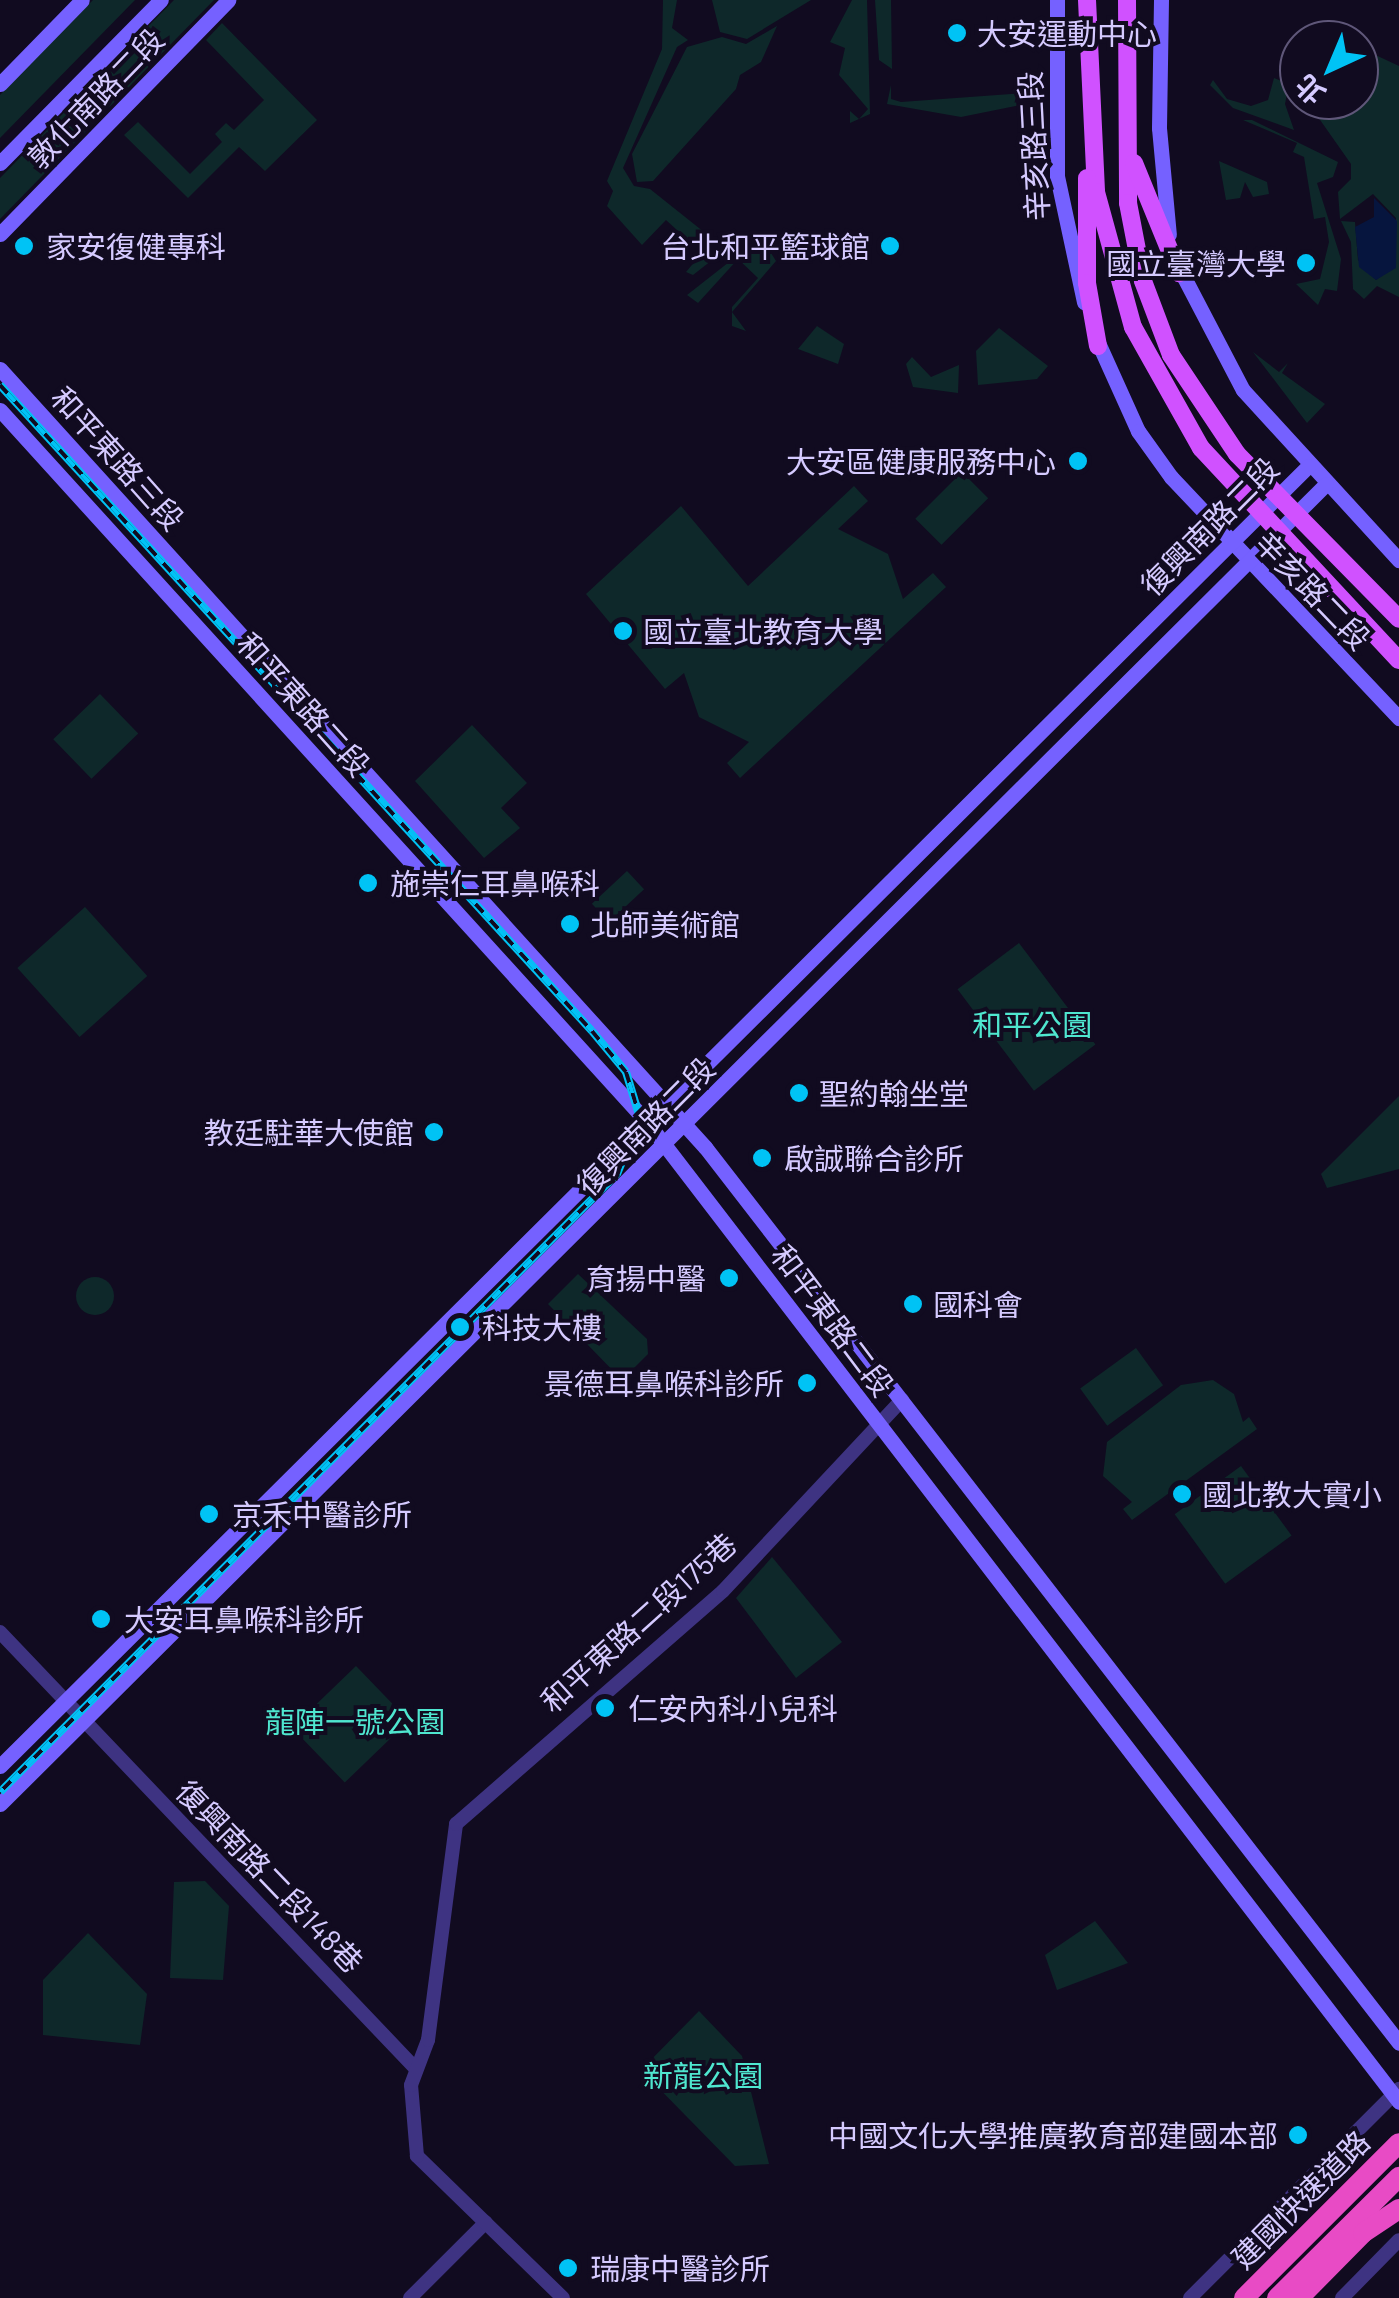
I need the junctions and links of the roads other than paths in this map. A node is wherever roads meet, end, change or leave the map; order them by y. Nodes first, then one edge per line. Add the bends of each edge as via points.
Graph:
1 (82, 0) edge
2 (160, 0) edge
3 (228, 0) edge
4 (1057, 0) edge
5 (1087, 0) edge
6 (1128, 0) edge
7 (1161, 0) edge
8 (0, 84) edge
9 (1090, 123) junction
10 (1128, 124) junction
11 (0, 163) edge
12 (0, 234) edge
13 (1179, 273) junction
14 (1098, 346) junction
15 (0, 369) edge
16 (0, 410) edge
17 (1316, 475) junction
18 (1278, 496) junction
19 (1258, 514) junction
20 (1296, 514) junction
21 (1277, 533) junction
22 (1230, 543) junction
23 (1399, 560) edge
24 (1248, 562) junction
25 (194, 585) joint
26 (180, 607) joint
27 (1399, 620) edge
28 (1399, 660) edge
29 (1399, 718) edge
30 (669, 1103) junction
31 (647, 1122) junction
32 (686, 1123) junction
33 (665, 1146) junction
34 (902, 1400) junction
35 (876, 1422) junction
36 (0, 1632) edge
37 (66, 1701) junction
38 (84, 1720) junction
39 (0, 1766) edge
40 (0, 1804) edge
41 (1399, 2042) edge
42 (416, 2069) junction
43 (1397, 2095) edge
44 (1399, 2144) edge
45 (1399, 2176) edge
46 (1399, 2209) edge
47 (486, 2222) junction
48 (1399, 2240) edge
49 (410, 2298) edge
50 (563, 2298) edge
51 (1190, 2298) edge
52 (1244, 2298) edge
53 (1277, 2298) edge
54 (1298, 2298) edge
55 (1342, 2298) edge

1 - 8 main road
2 - 11 main road, 敦化南路二段
3 - 12 main road, 敦化南路二段
4 - 14 main road, 辛亥路三段 via 1057,176 1067,250
5 - 9 main road
6 - 10 main road
7 - 13 main road via 1162,201
9 - 14 main road via 1084,225
9 - 19 main road, 辛亥路三段 via 1107,244 1133,326 1202,448
10 - 13 main road via 1148,213
10 - 18 main road via 1128,202 1156,318 1212,423
13 - 17 main road via 1243,390
14 - 22 main road, 辛亥路三段 via 1138,431
15 - 25 main road, 和平東路三段
16 - 26 main road, 和平東路三段
17 - 18 main road, 復興南路二段
17 - 20 main road, 復興南路二段
17 - 20 main road, 辛亥路二段
17 - 23 main road
18 - 19 main road, 復興南路二段
18 - 20 main road, 辛亥路二段
19 - 21 main road, 辛亥路二段
19 - 22 main road, 復興南路二段
20 - 21 main road, 復興南路二段
20 - 27 main road, 辛亥路二段
21 - 24 main road, 復興南路二段
21 - 28 main road, 辛亥路二段
22 - 24 main road, 辛亥路二段
22 - 30 main road, 復興南路二段
24 - 29 main road, 辛亥路二段
24 - 32 main road, 復興南路二段
25 - 30 main road, 和平東路二段
26 - 31 main road, 和平東路二段
30 - 31 main road, 復興南路二段
30 - 32 main road, 和平東路二段
31 - 33 main road, 和平東路二段
31 - 37 main road, 復興南路二段
32 - 33 main road, 復興南路二段
32 - 34 main road, 和平東路二段
33 - 35 main road, 和平東路二段
33 - 38 main road, 復興南路二段
34 - 35 street, 和平東路二段175巷
34 - 41 main road, 和平東路二段
35 - 42 street, 和平東路二段175巷 via 723,1591 456,1824 428,2040
35 - 43 main road, 和平東路二段
36 - 37 street, 復興南路二段148巷
37 - 38 street, 復興南路二段148巷
37 - 39 main road, 復興南路二段
38 - 40 main road, 復興南路二段
38 - 42 street, 復興南路二段148巷
42 - 47 street, 和平東路二段175巷 via 411,2085 420,2156
43 - 51 street
44 - 52 highway, 建國快速道路
45 - 53 highway, 建國快速道路
46 - 54 highway via 1363,2233
47 - 49 street
47 - 50 street
48 - 55 street

